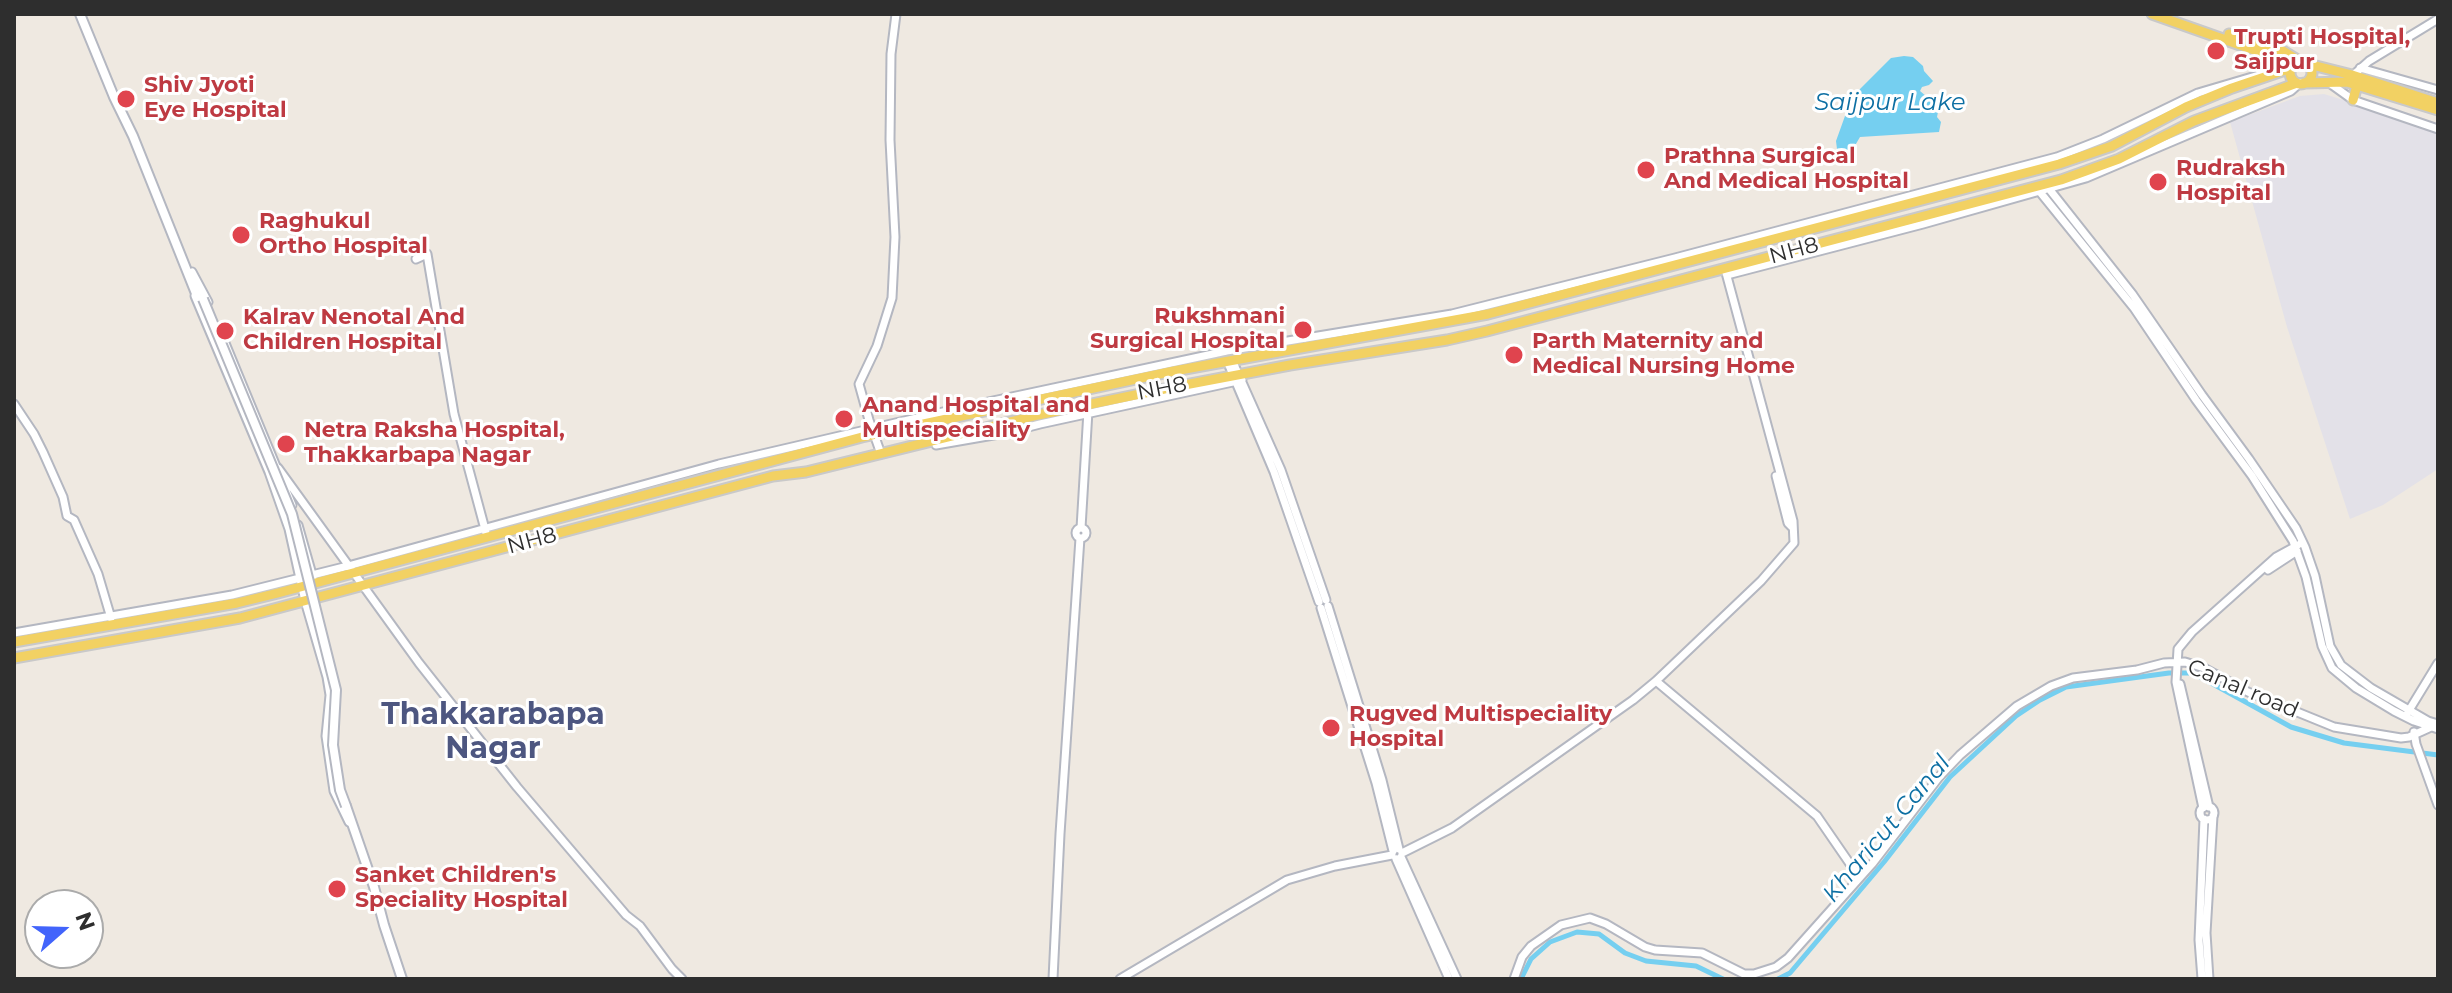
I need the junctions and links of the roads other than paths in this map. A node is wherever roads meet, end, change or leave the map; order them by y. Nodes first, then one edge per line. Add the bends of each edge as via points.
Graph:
1 (82, 14) edge
2 (896, 14) edge
3 (2152, 14) edge
4 (2169, 14) edge
5 (2438, 19) edge
6 (2186, 23) junction
7 (2297, 65) junction
8 (2371, 77) junction
9 (2355, 78) junction
10 (2328, 82) junction
11 (2300, 83) junction
12 (2438, 90) edge
13 (2353, 100) junction
14 (2438, 103) edge
15 (2438, 110) edge
16 (2438, 129) edge
17 (2092, 148) junction
18 (2044, 189) junction
19 (416, 259) dead end
20 (1726, 272) junction
21 (190, 273) junction
22 (1230, 360) junction
23 (1237, 378) junction
24 (14, 404) edge
25 (1088, 409) junction
26 (873, 432) junction
27 (936, 445) dead end
28 (881, 454) junction
29 (278, 468) junction
30 (269, 472) junction
31 (486, 533) junction
32 (2300, 547) junction
33 (351, 569) junction
34 (313, 579) junction
35 (301, 582) junction
36 (364, 585) junction
37 (310, 599) junction
38 (112, 620) junction
39 (14, 633) edge
40 (14, 642) edge
41 (14, 658) edge
42 (2178, 663) junction
43 (2438, 663) edge
44 (1663, 675) junction
45 (1656, 681) junction
46 (1675, 695) junction
47 (2411, 716) junction
48 (2436, 726) edge
49 (2414, 733) junction
50 (2438, 805) edge
51 (2206, 807) junction
52 (2208, 818) junction
53 (351, 823) junction
54 (1397, 854) junction
55 (1859, 877) junction
56 (402, 979) edge
57 (682, 979) edge
58 (1053, 979) edge
59 (1120, 979) edge
60 (1449, 979) edge
61 (1457, 979) edge
62 (1514, 979) edge
63 (2202, 979) edge
64 (2209, 979) edge

1 - 21 main road
2 - 26 street via 891,67 892,298 859,384
3 - 6 main road
4 - 6 main road
5 - 9 street
6 - 7 main road
7 - 9 main road
7 - 11 main road via 2291,75
7 - 11 main road via 2312,74
7 - 17 main road, NH8 via 2197,102 2112,146
8 - 9 main road
8 - 12 street via 2380,72
8 - 14 main road
9 - 10 main road, NH8
9 - 13 main road
9 - 15 main road
10 - 11 main road, NH8
10 - 13 street
11 - 18 main road, NH8 via 2194,121
13 - 16 street
17 - 22 main road, NH8 via 2059,164 1488,314
17 - 26 street via 1452,314 1227,351
18 - 20 main road, NH8
18 - 32 street via 2133,295 2249,459
19 - 31 street via 427,254 454,414
20 - 23 main road, NH8 via 1461,340
20 - 44 street via 1794,543
21 - 29 street via 207,300
21 - 30 street via 198,304
21 - 53 main road, bridge via 289,515 333,691 329,746 337,791
22 - 23 street
22 - 26 main road, NH8
23 - 25 main road, NH8
23 - 54 street via 1324,604 1382,780
24 - 38 street via 43,452 67,516 74,520
25 - 27 street via 975,440
25 - 28 main road, NH8 via 972,430
25 - 58 street via 1081,528 1086,533 1080,538
26 - 28 street
26 - 31 main road, NH8
28 - 36 main road, NH8 via 773,476
29 - 30 street
29 - 33 street
29 - 34 street
30 - 35 street
31 - 33 main road, NH8
32 - 42 street via 2192,637
32 - 47 street via 2315,576 2330,646 2341,665
33 - 34 main road, NH8
33 - 36 street
34 - 35 main road, NH8
34 - 37 street
35 - 37 street
35 - 38 main road, NH8 via 237,603
36 - 37 main road, NH8
36 - 57 street via 517,787
37 - 41 main road, NH8 via 200,626
37 - 53 street via 339,691 335,736
38 - 39 street
38 - 40 main road, NH8
42 - 49 street, Canal road via 2204,668 2334,727 2401,738
42 - 51 street via 2177,681
42 - 55 street, Canal road via 2073,678 2017,706 1939,777
43 - 47 street
44 - 45 street
44 - 46 street
45 - 46 street
45 - 54 street via 1452,828
46 - 55 street via 1817,816
47 - 48 street
47 - 49 street
48 - 49 street, Canal road
49 - 50 street
51 - 52 street via 2212,810
51 - 52 street via 2200,814
52 - 63 street via 2199,926
52 - 64 street
53 - 56 main road
54 - 59 street via 1287,880
54 - 60 street
54 - 61 street
55 - 62 street, Canal road via 1788,958 1766,972 1744,974 1702,953 1645,947 1590,918 1561,925 1531,946

